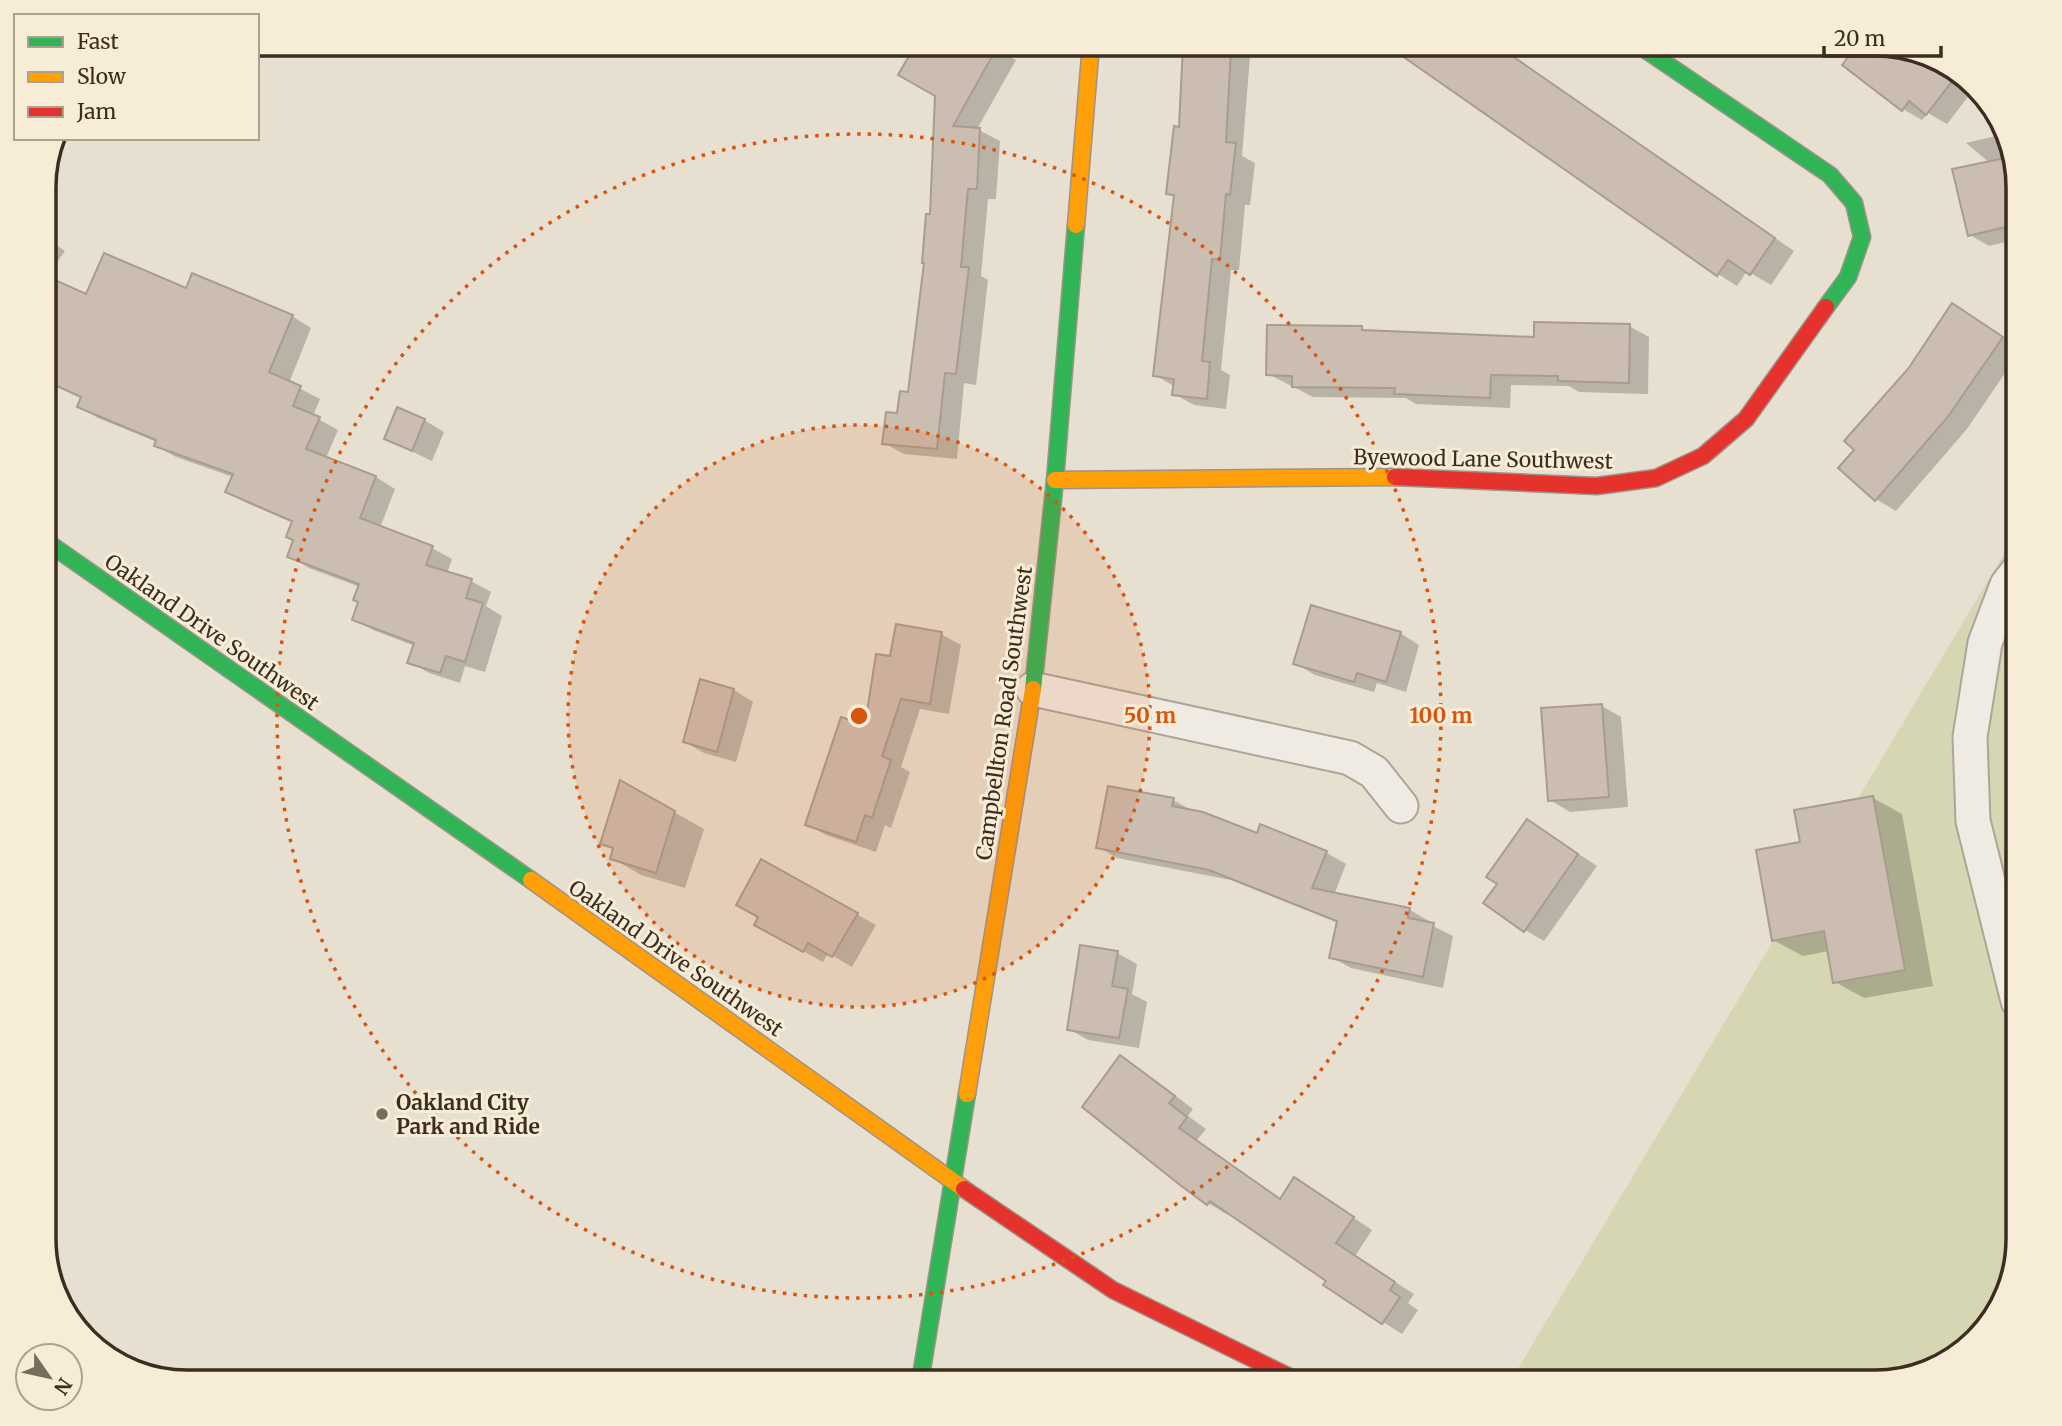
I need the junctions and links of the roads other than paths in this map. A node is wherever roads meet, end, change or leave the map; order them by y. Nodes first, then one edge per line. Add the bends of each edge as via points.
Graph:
1 (1090, 56) edge
2 (1655, 56) edge
3 (1055, 480) junction
4 (56, 548) edge
5 (2006, 588) edge
6 (1033, 689) junction
7 (1401, 806) dead end
8 (2006, 952) edge
9 (953, 1182) junction
10 (922, 1370) edge
11 (1276, 1370) edge

1 - 3 street, Campbellton Road Southwest
2 - 3 street, Byewood Lane Southwest via 1830,174 1854,203 1862,237 1848,277 1746,419 1703,456 1656,478 1597,486 1392,477
3 - 6 street, Campbellton Road Southwest
4 - 9 street, Oakland Drive Southwest
5 - 8 street via 1985,643 1970,737 1973,821
6 - 7 street via 1350,758 1374,772
6 - 9 street, Campbellton Road Southwest
9 - 10 street, Campbellton Road Southwest
9 - 11 street, Oakland Drive Southwest via 1113,1290

